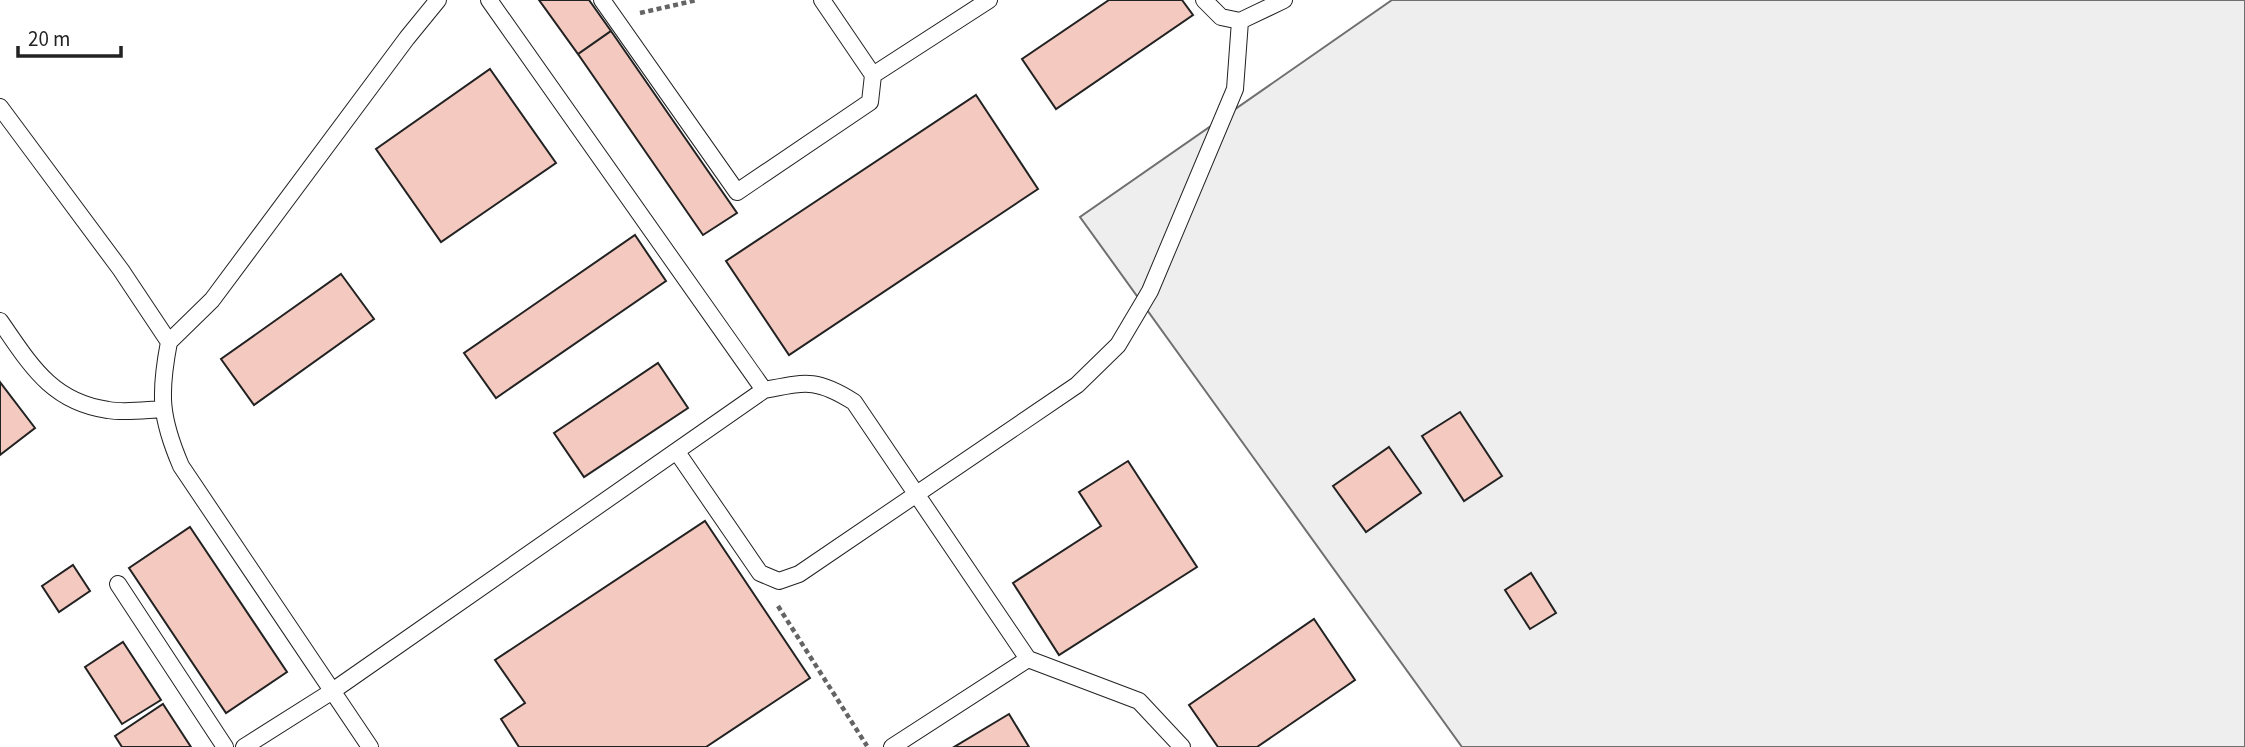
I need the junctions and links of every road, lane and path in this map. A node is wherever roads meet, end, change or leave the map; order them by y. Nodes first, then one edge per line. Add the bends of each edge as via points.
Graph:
1 (438, 0) edge
2 (489, 0) edge
3 (602, 0) edge
4 (697, 0) edge
5 (822, 0) edge
6 (989, 0) edge
7 (1204, 0) edge
8 (1284, 0) edge
9 (615, 19) junction
10 (1240, 20) junction
11 (873, 75) junction
12 (0, 107) edge
13 (0, 321) edge
14 (169, 342) junction
15 (764, 390) junction
16 (162, 409) junction
17 (677, 452) junction
18 (917, 495) junction
19 (779, 581) junction
20 (118, 584) dead end
21 (1028, 659) junction
22 (331, 692) junction
23 (225, 747) edge
24 (244, 747) edge
25 (370, 747) edge
26 (867, 747) edge
27 (892, 747) edge
28 (1182, 747) edge

1 - 14 lane via 212,300
2 - 15 lane
3 - 9 lane
4 - 9 path
5 - 11 lane
6 - 11 lane
7 - 10 lane via 1221,17
8 - 10 lane
9 - 11 lane via 737,192 870,102
10 - 18 lane via 1235,89 1150,291 1118,345 1077,385
12 - 14 lane
13 - 16 lane via 52,388 77,404 110,411
14 - 16 lane
15 - 17 lane
15 - 18 lane via 803,382 831,387 854,401
16 - 22 lane via 181,466
17 - 19 lane via 760,573
17 - 22 lane
18 - 19 lane via 799,575
18 - 21 lane
19 - 26 path via 778,609
20 - 23 lane
21 - 27 lane
21 - 28 lane via 1139,701
22 - 24 lane
22 - 25 lane

